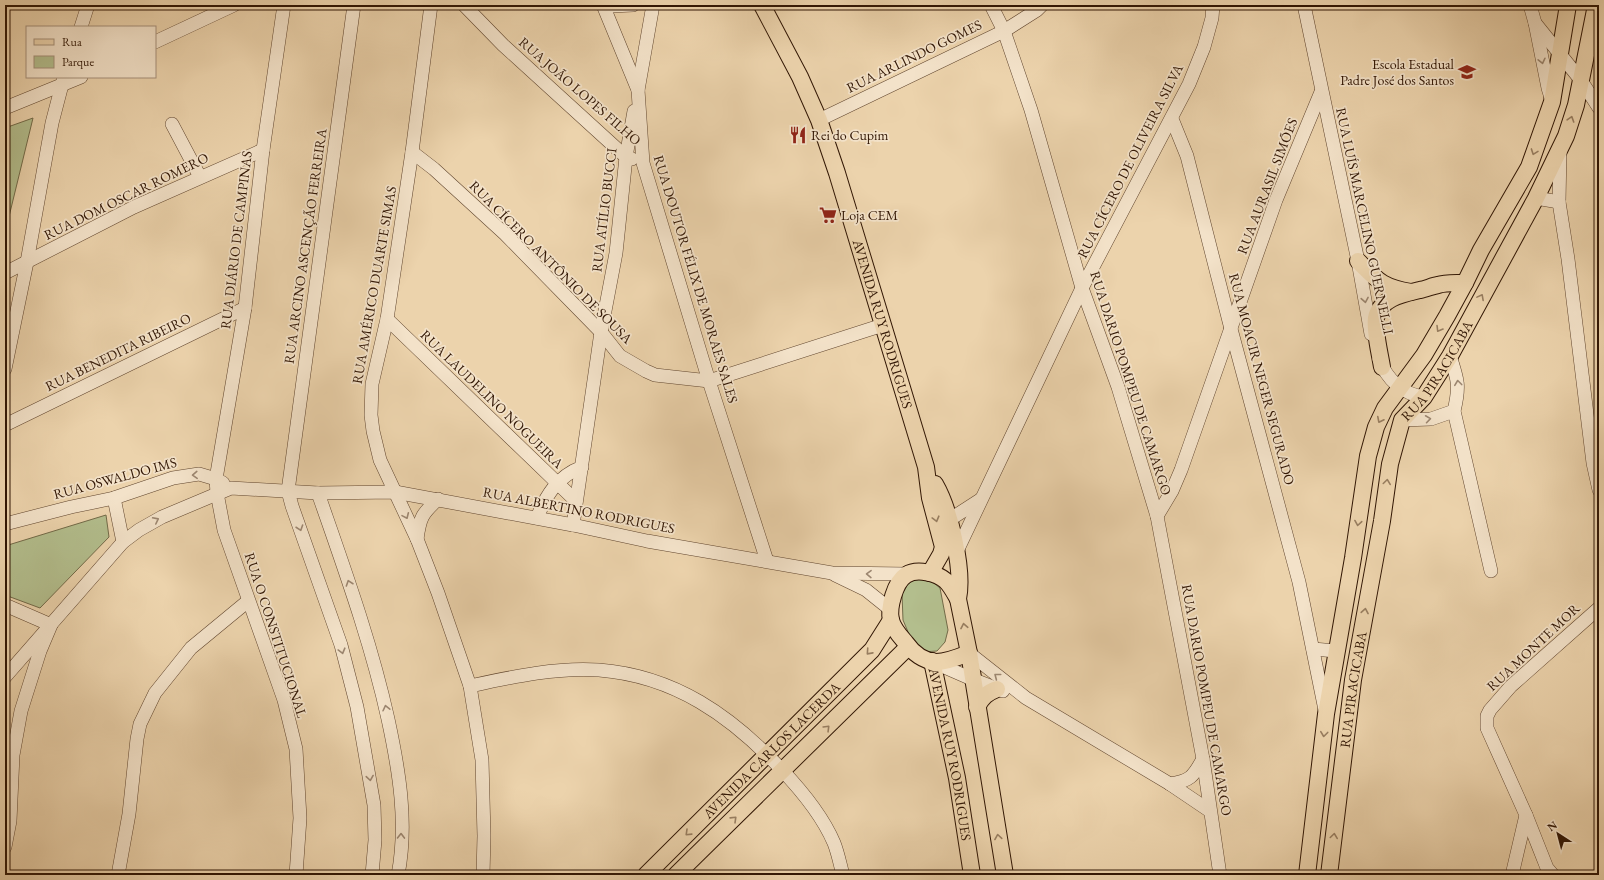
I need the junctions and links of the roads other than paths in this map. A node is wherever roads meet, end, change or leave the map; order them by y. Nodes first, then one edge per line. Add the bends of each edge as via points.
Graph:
1 (88, 5) edge
2 (234, 5) edge
3 (284, 5) edge
4 (354, 5) edge
5 (431, 5) edge
6 (464, 5) edge
7 (604, 5) edge
8 (633, 5) edge
9 (653, 5) edge
10 (762, 5) edge
11 (991, 5) edge
12 (1042, 5) edge
13 (1213, 5) edge
14 (1304, 5) edge
15 (1530, 5) edge
16 (1568, 5) edge
17 (1596, 5) edge
18 (1535, 23) junction
19 (81, 26) edge
20 (1004, 31) junction
21 (156, 42) edge
22 (1560, 55) junction
23 (77, 78) edge
24 (1580, 79) junction
25 (63, 82) edge
26 (638, 90) junction
27 (1321, 92) junction
28 (1552, 102) junction
29 (5, 108) edge
30 (1599, 108) edge
31 (1172, 119) junction
32 (819, 120) junction
33 (172, 124) dead end
34 (1560, 148) junction
35 (263, 150) junction
36 (412, 152) junction
37 (626, 157) junction
38 (643, 163) junction
39 (200, 178) junction
40 (1536, 198) junction
41 (1559, 202) junction
42 (27, 262) junction
43 (1358, 262) junction
44 (5, 273) edge
45 (1465, 283) junction
46 (1082, 288) junction
47 (1411, 292) junction
48 (245, 308) junction
49 (387, 319) junction
50 (883, 325) junction
51 (1231, 329) junction
52 (601, 332) junction
53 (1450, 356) junction
54 (1382, 368) junction
55 (5, 369) edge
56 (709, 381) junction
57 (1401, 387) junction
58 (1424, 397) junction
59 (1454, 411) junction
60 (1402, 420) junction
61 (5, 425) edge
62 (582, 467) junction
63 (926, 467) junction
64 (216, 479) junction
65 (557, 484) junction
66 (231, 488) junction
67 (1599, 490) edge
68 (288, 491) junction
69 (395, 492) junction
70 (216, 493) junction
71 (318, 493) junction
72 (114, 498) junction
73 (438, 499) junction
74 (980, 500) junction
75 (576, 501) junction
76 (1157, 516) junction
77 (537, 518) junction
78 (949, 520) junction
79 (5, 524) edge
80 (573, 525) junction
81 (417, 540) junction
82 (123, 542) junction
83 (957, 551) junction
84 (767, 561) junction
85 (1491, 571) dead end
86 (832, 573) junction
87 (930, 573) junction
88 (907, 574) junction
89 (958, 599) junction
90 (248, 601) junction
91 (5, 605) edge
92 (1599, 608) edge
93 (891, 615) junction
94 (51, 625) junction
95 (908, 647) junction
96 (1313, 649) junction
97 (1336, 651) junction
98 (969, 653) junction
99 (932, 661) junction
100 (5, 677) edge
101 (972, 680) junction
102 (470, 686) junction
103 (997, 689) junction
104 (1026, 698) junction
105 (977, 707) junction
106 (1326, 714) junction
107 (9, 750) edge
108 (768, 755) junction
109 (1203, 759) junction
110 (783, 771) junction
111 (1170, 784) junction
112 (1210, 811) junction
113 (1526, 815) junction
114 (5, 847) edge
115 (118, 875) edge
116 (296, 875) edge
117 (372, 875) edge
118 (398, 875) edge
119 (483, 875) edge
120 (646, 875) edge
121 (676, 875) edge
122 (843, 875) edge
123 (972, 875) edge
124 (1005, 875) edge
125 (1220, 875) edge
126 (1307, 875) edge
127 (1329, 875) edge
128 (1512, 875) edge
129 (1553, 875) edge

1 - 19 street
2 - 21 street
3 - 35 street, RUA DIÁRIO DE CAMPINAS
4 - 68 street, RUA ARCINO ASCENÇÃO FERREIRA
5 - 36 street, RUA AMÉRICO DUARTE SIMAS
6 - 37 street, RUA JOÃO LOPES FILHO via 503,45
7 - 8 street
7 - 26 street, RUA DOUTOR FÉLIX DE MORAES SALES
9 - 26 street, RUA ATÍLIO BUCCI
10 - 32 main road, AVENIDA RUY RODRIGUES via 800,77
11 - 20 street, RUA DARIO POMPEU DE CAMARGO
12 - 20 street, RUA ARLINDO GOMES
13 - 31 street, RUA CÍCERO DE OLIVEIRA SILVA via 1204,47 1190,84
14 - 27 street, RUA LUÍS MARCELINO GUERNELLI
15 - 18 street
16 - 22 main road, RUA PIRACICABA
17 - 24 main road, RUA PIRACICABA
18 - 22 street
18 -> 28 street
20 - 32 street, RUA ARLINDO GOMES
20 - 46 street, RUA DARIO POMPEU DE CAMARGO via 1031,110
22 - 24 street
22 - 28 main road, RUA PIRACICABA
23 - 25 street
24 - 30 street
34 -> 24 main road, RUA PIRACICABA via 1576,105
25 - 29 street
25 - 42 street via 52,123
26 - 37 street, RUA ATÍLIO BUCCI
26 - 38 street, RUA DOUTOR FÉLIX DE MORAES SALES
27 - 43 street, RUA LUÍS MARCELINO GUERNELLI
27 - 51 street, RUA AURASIL SIMÕES via 1276,200
28 -> 45 main road, RUA PIRACICABA via 1529,167
31 - 46 street, RUA CÍCERO DE OLIVEIRA SILVA
31 - 51 street, RUA MOACIR NEGER SEGURADO via 1187,156
32 - 50 main road, AVENIDA RUY RODRIGUES
33 - 39 street
34 - 40 main road, RUA PIRACICABA
34 - 41 street
35 - 39 street, RUA DOM OSCAR ROMERO
35 - 48 street, RUA DIÁRIO DE CAMPINAS
36 - 49 street, RUA AMÉRICO DUARTE SIMAS
36 - 52 street, RUA CÍCERO ANTÔNIO DE SOUSA via 505,234
37 - 38 street, RUA JOÃO LOPES FILHO
37 - 52 street, RUA ATÍLIO BUCCI via 616,253
38 - 56 street, RUA DOUTOR FÉLIX DE MORAES SALES
39 - 42 street, RUA DOM OSCAR ROMERO via 134,207
40 - 41 street
53 -> 40 main road, RUA PIRACICABA
41 - 67 street via 1593,463
42 - 44 street, RUA DOM OSCAR ROMERO
42 - 55 street
43 - 47 main road via 1381,283
43 -> 54 street, RUA LUÍS MARCELINO GUERNELLI via 1372,340
45 - 47 main road via 1439,284
45 -> 57 main road, RUA PIRACICABA via 1424,355
46 - 74 street, RUA CÍCERO DE OLIVEIRA SILVA
46 - 76 street, RUA DARIO POMPEU DE CAMARGO via 1118,387
47 - 54 main road via 1390,299 1379,310 1376,327
48 - 61 street, RUA BENEDITA RIBEIRO
48 - 64 street, RUA DIÁRIO DE CAMPINAS
49 - 65 street, RUA LAUDELINO NOGUEIRA
49 - 69 street, RUA AMÉRICO DUARTE SIMAS via 372,384 371,415 380,460
50 - 56 street, RUA CÍCERO ANTÔNIO DE SOUSA
50 - 63 main road, AVENIDA RUY RODRIGUES
51 - 76 street, RUA AURASIL SIMÕES via 1181,470
51 - 96 street, RUA MOACIR NEGER SEGURADO via 1299,582
52 - 56 street, RUA CÍCERO ANTÔNIO DE SOUSA via 620,356 646,371 663,377
52 - 62 street, RUA ATÍLIO BUCCI
53 - 58 main road, RUA PIRACICABA
59 -> 53 street via 1458,385
54 - 57 street, RUA LUÍS MARCELINO GUERNELLI via 1391,380
56 - 84 street, RUA DOUTOR FÉLIX DE MORAES SALES
57 - 58 street, RUA LUÍS MARCELINO GUERNELLI
57 -> 97 main road, RUA PIRACICABA via 1385,408 1376,427 1368,456
58 - 60 main road, RUA PIRACICABA
60 -> 59 street via 1431,419
59 - 85 street
127 -> 60 main road, RUA PIRACICABA via 1353,680 1390,464
62 - 65 street via 570,471
62 - 75 street, RUA ATÍLIO BUCCI
63 - 78 main road, AVENIDA RUY RODRIGUES via 940,493
63 -> 87 main road, AVENIDA RUY RODRIGUES via 930,498 943,547
64 - 66 street, RUA OSWALDO IMS
64 - 70 street, RUA O CONSTITUCIONAL
64 -> 72 street, RUA OSWALDO IMS via 199,474 173,478
65 - 75 street, RUA LAUDELINO NOGUEIRA
65 - 77 street via 544,499
66 - 68 street, RUA OSWALDO IMS
66 - 70 street, RUA OSWALDO IMS
68 - 71 street, RUA OSWALDO IMS
68 -> 117 street via 341,645 357,707 374,805
69 - 71 street, RUA ALBERTINO RODRIGUES
69 - 73 street, RUA ALBERTINO RODRIGUES
69 -> 81 street, RUA AMÉRICO DUARTE SIMAS
82 -> 70 street, RUA OSWALDO IMS via 151,523
70 - 90 street, RUA O CONSTITUCIONAL via 224,530
118 -> 71 street via 401,859 402,800 383,695 367,638
72 - 79 street, RUA OSWALDO IMS
72 - 82 street
73 - 77 street, RUA ALBERTINO RODRIGUES
73 - 81 street via 424,512 419,523
74 - 78 street
74 - 83 street, RUA CÍCERO DE OLIVEIRA SILVA
75 - 80 street, RUA ATÍLIO BUCCI
76 - 109 street, RUA DARIO POMPEU DE CAMARGO
77 - 80 street, RUA ALBERTINO RODRIGUES
78 - 83 main road, AVENIDA RUY RODRIGUES
80 - 84 street, RUA ALBERTINO RODRIGUES
81 - 102 street, RUA AMÉRICO DUARTE SIMAS
82 - 94 street, RUA OSWALDO IMS
83 - 89 main road, AVENIDA RUY RODRIGUES via 960,592
84 - 86 street, RUA ALBERTINO RODRIGUES
88 -> 86 street, RUA ALBERTINO RODRIGUES
86 - 93 street, RUA ALBERTINO RODRIGUES via 866,590
87 - 88 main road
87 - 89 main road via 947,582
88 - 93 main road via 894,593
98 -> 89 main road, AVENIDA RUY RODRIGUES
90 - 115 street via 190,648 155,693 140,724 129,814
90 - 116 street, RUA O CONSTITUCIONAL via 284,700 296,749 300,818
91 - 94 street
92 - 113 street, RUA MONTE MOR via 1511,686 1486,716 1487,728
93 - 95 main road, AVENIDA RUY RODRIGUES via 894,628
93 -> 108 main road, AVENIDA CARLOS LACERDA via 872,650
94 - 100 street, RUA OSWALDO IMS
94 - 107 street via 40,651
95 - 99 main road, AVENIDA RUY RODRIGUES via 917,655
110 -> 95 main road, AVENIDA CARLOS LACERDA
96 - 97 street
96 - 106 street, RUA MOACIR NEGER SEGURADO
97 - 106 main road, RUA PIRACICABA
98 - 99 main road via 946,661
98 - 101 main road, AVENIDA RUY RODRIGUES
104 -> 98 street
99 - 101 street
99 - 123 main road, AVENIDA RUY RODRIGUES via 957,778
101 - 103 street
101 - 105 main road, AVENIDA RUY RODRIGUES
102 - 108 street via 519,675 565,671 600,670 635,676 703,702 734,724
102 - 119 street, RUA AMÉRICO DUARTE SIMAS via 482,760
103 - 104 street
103 - 105 main road via 986,694
104 - 111 street
124 -> 105 main road, AVENIDA RUY RODRIGUES
106 -> 126 main road, RUA PIRACICABA
107 - 114 street via 10,821
108 - 110 street
108 -> 120 main road, AVENIDA CARLOS LACERDA
109 - 111 street via 1190,777 1183,782
109 - 112 street, RUA DARIO POMPEU DE CAMARGO
121 -> 110 main road, AVENIDA CARLOS LACERDA
110 - 122 street via 809,801 834,842
111 - 112 street
112 - 125 street, RUA DARIO POMPEU DE CAMARGO
113 - 128 street
113 - 129 street

